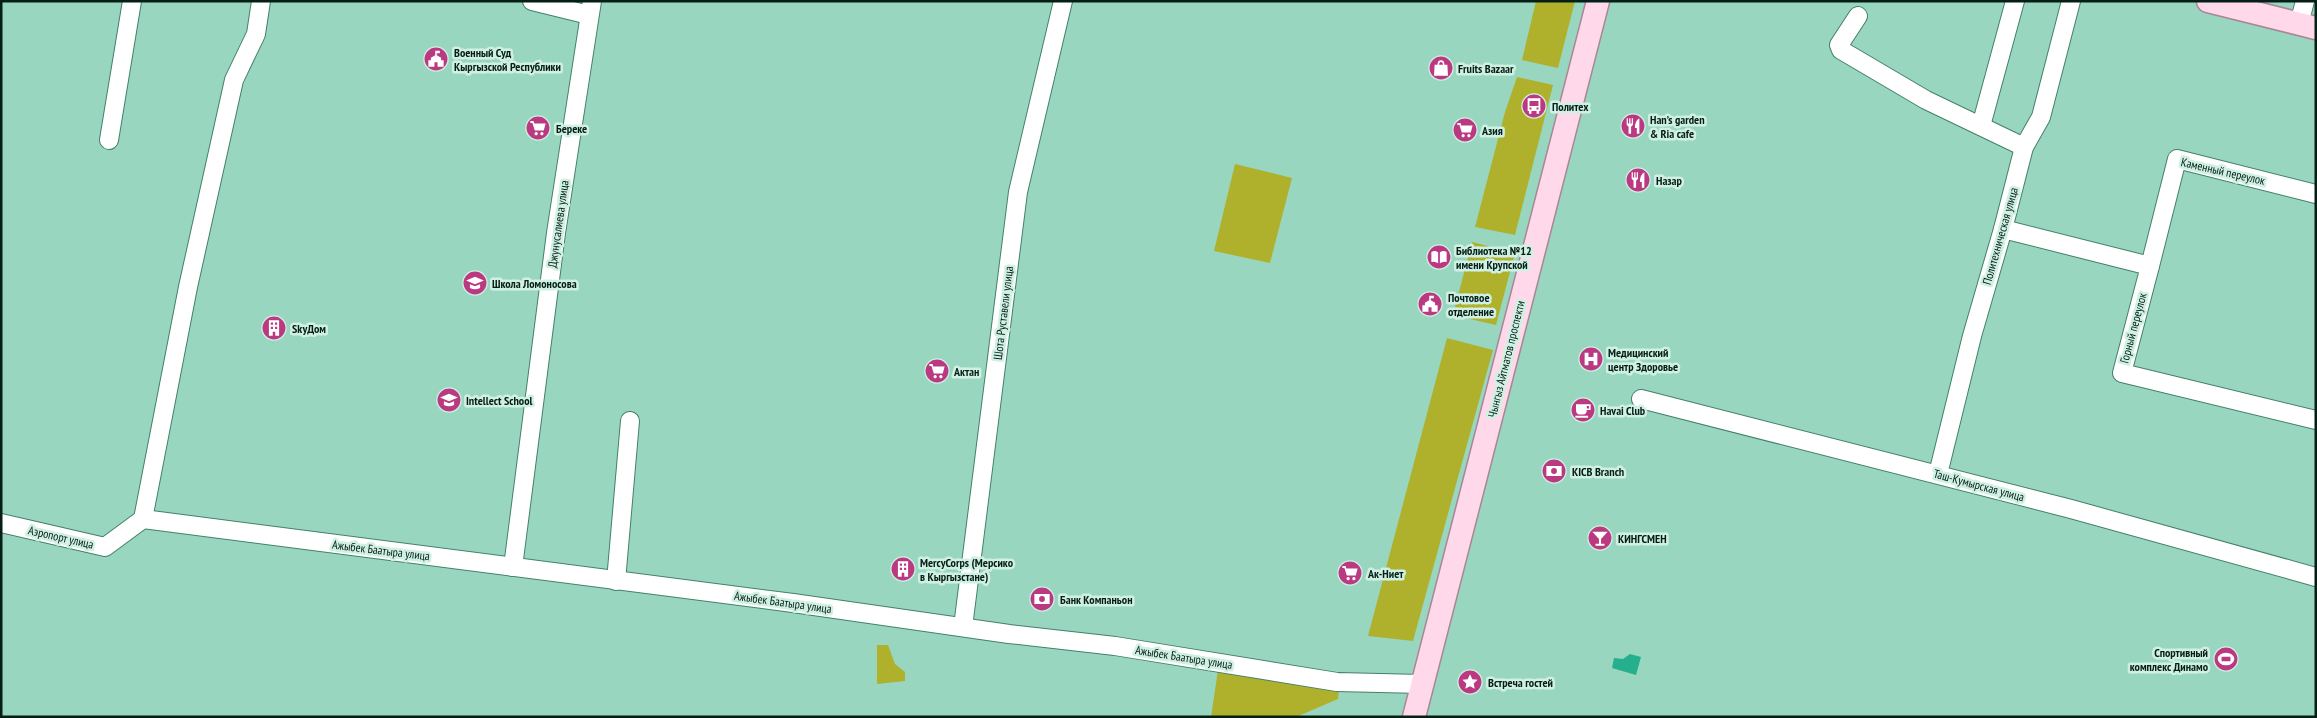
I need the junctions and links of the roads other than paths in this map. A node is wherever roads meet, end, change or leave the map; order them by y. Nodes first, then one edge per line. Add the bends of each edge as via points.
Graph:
1 (132, 1) edge
2 (261, 1) edge
3 (532, 1) edge
4 (1063, 1) edge
5 (1598, 1) edge
6 (2015, 1) edge
7 (2071, 1) edge
8 (2208, 1) edge
9 (2305, 1) edge
10 (591, 8) edge
11 (1858, 16) dead end
12 (2307, 26) edge
13 (1981, 126) junction
14 (109, 140) dead end
15 (2024, 147) junction
16 (2316, 194) edge
17 (2003, 229) junction
18 (2150, 266) junction
19 (1641, 399) dead end
20 (2316, 420) edge
21 (630, 421) dead end
22 (1938, 474) junction
23 (143, 519) junction
24 (1, 523) edge
25 (513, 567) junction
26 (2316, 577) edge
27 (616, 580) junction
28 (964, 628) junction
29 (1422, 684) junction
30 (1414, 717) edge

1 - 14 street
2 - 23 street via 256,34 234,80 188,287
3 - 10 street
4 - 28 street, Шота Руставели улица via 1018,192
5 - 29 main road, Чынгыз Айтматов проспекти
6 - 13 street
7 - 15 street, Политехническая улица via 2041,116
8 - 12 main road
9 - 12 street
10 - 25 street, Джунусалиева улица via 556,233
11 - 13 street via 1839,45 1841,50 1926,100
13 - 15 street
15 - 17 street, Политехническая улица
16 - 18 street, Каменный переулок via 2176,159
17 - 18 street
17 - 22 street, Политехническая улица via 1972,336
18 - 20 street, Горный переулок via 2122,372
19 - 22 street, Таш-Кумырская улица
21 - 27 street
22 - 26 street, Таш-Кумырская улица
23 - 24 street, Аэропорт улица via 105,547
23 - 25 street, Ажыбек Баатыра улица
25 - 27 street, Ажыбек Баатыра улица
27 - 28 street, Ажыбек Баатыра улица
28 - 29 street, Ажыбек Баатыра улица via 1115,646 1337,682
29 - 30 main road, Чынгыз Айтматов проспекти

